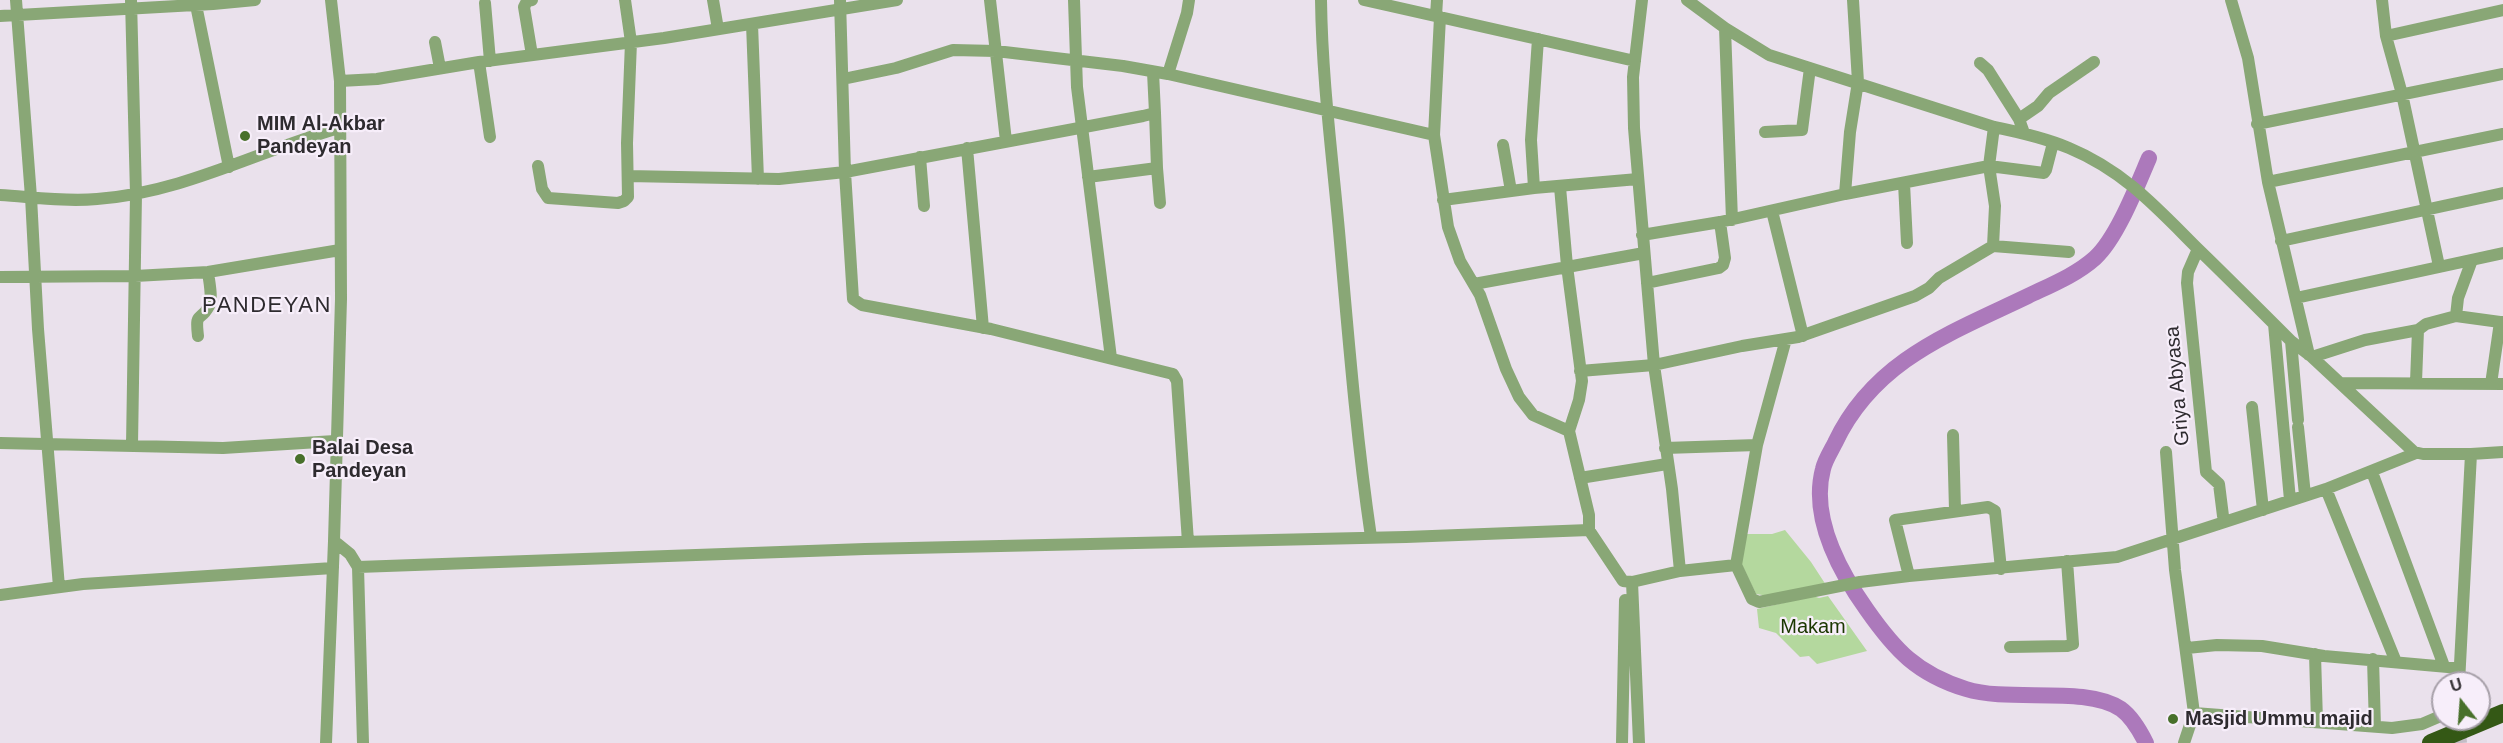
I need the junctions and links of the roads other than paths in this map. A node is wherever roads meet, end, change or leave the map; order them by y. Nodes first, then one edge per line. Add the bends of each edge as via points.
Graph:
1 (16, 0) edge
2 (255, 0) edge
3 (331, 0) edge
4 (532, 0) edge
5 (625, 0) edge
6 (712, 0) edge
7 (897, 0) edge
8 (990, 0) edge
9 (1074, 0) edge
10 (1189, 0) edge
11 (1321, 0) edge
12 (1364, 0) edge
13 (1437, 0) edge
14 (1642, 0) edge
15 (1687, 0) edge
16 (1853, 0) edge
17 (2231, 0) edge
18 (2382, 0) edge
19 (212, 2) edge
20 (485, 3) dead end
21 (131, 4) edge
22 (840, 4) edge
23 (196, 5) junction
24 (2503, 10) edge
25 (17, 15) junction
26 (0, 16) edge
27 (1438, 16) junction
28 (752, 24) junction
29 (1725, 28) junction
30 (718, 29) junction
31 (2386, 36) junction
32 (1538, 39) junction
33 (435, 42) dead end
34 (631, 42) junction
35 (996, 51) junction
36 (532, 55) junction
37 (1078, 59) junction
38 (1635, 61) junction
39 (484, 62) junction
40 (2094, 62) dead end
41 (1980, 63) dead end
42 (440, 68) junction
43 (1810, 68) junction
44 (1153, 72) junction
45 (1168, 74) junction
46 (2503, 74) edge
47 (843, 79) junction
48 (340, 81) junction
49 (1858, 82) junction
50 (2402, 94) junction
51 (1326, 108) junction
52 (1155, 113) junction
53 (2019, 119) junction
54 (2257, 124) junction
55 (1994, 127) junction
56 (339, 128) junction
57 (1082, 128) junction
58 (1765, 132) dead end
59 (2024, 133) junction
60 (2503, 134) edge
61 (1434, 135) junction
62 (490, 137) dead end
63 (1006, 141) junction
64 (2053, 142) junction
65 (1503, 145) dead end
66 (967, 148) junction
67 (2413, 152) junction
68 (920, 157) junction
69 (538, 166) dead end
70 (1989, 166) junction
71 (229, 167) junction
72 (1157, 168) junction
73 (845, 172) junction
74 (628, 176) junction
75 (1088, 177) junction
76 (758, 178) junction
77 (1638, 179) junction
78 (2268, 182) junction
79 (1904, 183) junction
80 (1560, 187) junction
81 (1534, 188) junction
82 (1511, 191) junction
83 (2503, 193) edge
84 (136, 194) junction
85 (1845, 194) junction
86 (0, 195) edge
87 (31, 197) junction
88 (1443, 200) junction
89 (1160, 203) dead end
90 (924, 206) dead end
91 (2426, 209) junction
92 (1772, 212) junction
93 (1726, 221) junction
94 (1642, 235) junction
95 (2281, 241) junction
96 (1907, 243) dead end
97 (1993, 246) junction
98 (2198, 249) junction
99 (340, 250) junction
100 (2068, 252) dead end
101 (1644, 253) junction
102 (2503, 253) edge
103 (2472, 260) junction
104 (1567, 266) junction
105 (2439, 266) junction
106 (208, 272) junction
107 (135, 276) junction
108 (0, 277) edge
109 (35, 277) junction
110 (1647, 283) junction
111 (1474, 284) junction
112 (2296, 298) junction
113 (2456, 316) junction
114 (2502, 322) edge
115 (2274, 324) junction
116 (983, 328) junction
117 (2418, 330) junction
118 (198, 336) dead end
119 (1803, 336) junction
120 (1786, 339) junction
121 (2291, 341) junction
122 (2310, 356) junction
123 (1111, 358) junction
124 (1654, 365) junction
125 (1580, 371) junction
126 (2416, 382) junction
127 (2340, 383) junction
128 (2497, 384) edge
129 (2252, 407) dead end
130 (1569, 431) junction
131 (1953, 435) dead end
132 (335, 441) junction
133 (48, 442) junction
134 (0, 443) edge
135 (132, 445) junction
136 (1757, 445) junction
137 (1665, 448) junction
138 (2166, 452) dead end
139 (2503, 452) edge
140 (2416, 453) junction
141 (2471, 454) junction
142 (1667, 464) junction
143 (2372, 472) junction
144 (1580, 478) junction
145 (2326, 489) junction
146 (2306, 495) junction
147 (2290, 500) junction
148 (1955, 510) junction
149 (2263, 510) junction
150 (2223, 516) dead end
151 (1589, 530) junction
152 (1371, 537) junction
153 (334, 541) junction
154 (2172, 541) junction
155 (1188, 542) junction
156 (2067, 561) junction
157 (1736, 565) junction
158 (358, 567) junction
159 (333, 568) junction
160 (2001, 569) junction
161 (1680, 571) junction
162 (1909, 576) junction
163 (1629, 582) junction
164 (59, 587) junction
165 (0, 595) edge
166 (2010, 647) dead end
167 (2187, 648) junction
168 (2315, 654) junction
169 (2373, 659) junction
170 (2396, 662) junction
171 (2444, 666) junction
172 (2459, 668) joint
173 (2194, 713) junction
174 (2503, 713) edge
175 (2431, 719) edge
176 (2317, 722) junction
177 (2375, 727) junction
178 (1622, 740) edge
179 (326, 743) edge
180 (363, 743) edge
181 (1639, 743) edge
182 (2184, 743) edge
183 (2431, 743) edge

1 - 25 street
2 - 19 street
3 - 48 street
4 - 36 street via 524,7
5 - 34 street
6 - 30 street
7 - 22 street
8 - 35 street
9 - 37 street
10 - 45 street
11 - 51 street
12 - 27 street
13 - 27 street
14 - 38 street
15 - 29 street
16 - 49 street
17 - 54 street via 2248,58
18 - 31 street
19 - 23 street
20 - 39 street
21 - 23 street
21 - 25 street
21 - 84 street
22 - 28 street
22 - 47 street
23 - 71 street
24 - 31 street
25 - 26 street
25 - 87 street
27 - 32 street
27 - 61 street
28 - 30 street
28 - 76 street
29 - 43 street via 1769,55
29 - 93 street
30 - 34 street
31 - 50 street
32 - 38 street
32 - 81 street via 1531,140
33 - 42 street
34 - 36 street
34 - 74 street
35 - 37 street
35 - 47 street via 952,50
35 - 63 street
36 - 39 street
37 - 44 street
37 - 57 street
38 - 77 street via 1632,96
39 - 42 street
39 - 62 street
40 - 53 street
41 - 53 street
42 - 48 street
43 - 49 street
43 - 58 street via 1802,130
44 - 45 street
44 - 52 street
45 - 51 street
46 - 50 street
47 - 73 street
48 - 56 street
49 - 55 street
49 - 85 street
50 - 54 street
50 - 67 street
51 - 61 street
51 - 152 street via 1359,453
52 - 57 street
52 - 72 street
53 - 59 street
54 - 78 street
55 - 59 street
55 - 70 street
56 - 71 street
56 - 99 street
57 - 63 street
57 - 75 street
59 - 64 street
60 - 67 street
61 - 88 street
63 - 66 street
64 - 70 street via 2044,172
64 - 98 street via 2090,158 2129,182
65 - 82 street
66 - 68 street
66 - 116 street
67 - 78 street
67 - 91 street
68 - 73 street
68 - 90 street
69 - 74 street via 542,189 553,199 618,203 628,197
70 - 79 street
70 - 97 street via 1995,206
71 - 84 street
72 - 75 street
72 - 89 street
73 - 76 street
73 - 116 street via 854,301
74 - 76 street
75 - 123 street
77 - 80 street
77 - 94 street
78 - 95 street
79 - 85 street
79 - 96 street
80 - 81 street
80 - 104 street
81 - 82 street
82 - 88 street
83 - 91 street
84 - 87 street via 88,200
84 - 107 street
85 - 92 street
86 - 87 street
87 - 109 street
88 - 111 street via 1455,249
91 - 95 street
91 - 105 street
92 - 93 street
92 - 119 street
93 - 94 street
93 - 110 street via 1723,265
94 - 101 street
95 - 112 street
97 - 100 street
97 - 119 street via 1915,296
98 - 115 street
98 - 150 street, Griya Abyasa via 2187,283 2205,472 2219,484
99 - 106 street
99 - 132 street
101 - 104 street
101 - 110 street
102 - 103 street
103 - 105 street
103 - 113 street via 2458,298
104 - 111 street
104 - 125 street
105 - 112 street
106 - 107 street
106 - 118 street via 210,303 198,316
107 - 109 street
107 - 135 street
108 - 109 street
109 - 133 street
110 - 124 street
111 - 130 street via 1519,397 1533,415
112 - 122 street
113 - 114 street
113 - 117 street
114 - 128 street
115 - 121 street
115 - 147 street
116 - 123 street
117 - 122 street
117 - 126 street
119 - 120 street
120 - 124 street
120 - 136 street
121 - 122 street
121 - 146 street
122 - 127 street
123 - 155 street via 1170,373 1177,379
124 - 125 street
124 - 137 street
125 - 130 street via 1581,390
126 - 127 street
126 - 128 street
127 - 140 street
129 - 149 street
130 - 144 street
131 - 148 street
132 - 135 street via 241,448
132 - 153 street
133 - 134 street
133 - 135 street
133 - 164 street
136 - 137 street
136 - 157 street
137 - 142 street
138 - 154 street
139 - 141 street
140 - 141 street
140 - 143 street
141 - 172 street
142 - 144 street
142 - 161 street
143 - 145 street
143 - 171 street
144 - 151 street
145 - 146 street
145 - 170 street
146 - 147 street
147 - 149 street
148 - 160 street via 1993,508
148 - 162 street via 1895,520
149 - 154 street
151 - 152 street
151 - 163 street via 1619,578
152 - 155 street
153 - 158 street
153 - 159 street
154 - 156 street via 2117,557
154 - 167 street
155 - 158 street
156 - 160 street
156 - 166 street via 2073,644
157 - 161 street
157 - 162 street via 1757,602
158 - 180 street
159 - 164 street
159 - 179 street
160 - 162 street
161 - 163 street
163 - 178 street
163 - 181 street
164 - 165 street
167 - 168 street via 2242,645
167 - 173 street
168 - 169 street
168 - 176 street
169 - 170 street
169 - 177 street
170 - 171 street
171 - 172 street
173 - 176 street
173 - 182 street
174 - 183 highway
175 - 177 street via 2406,728
176 - 177 street

